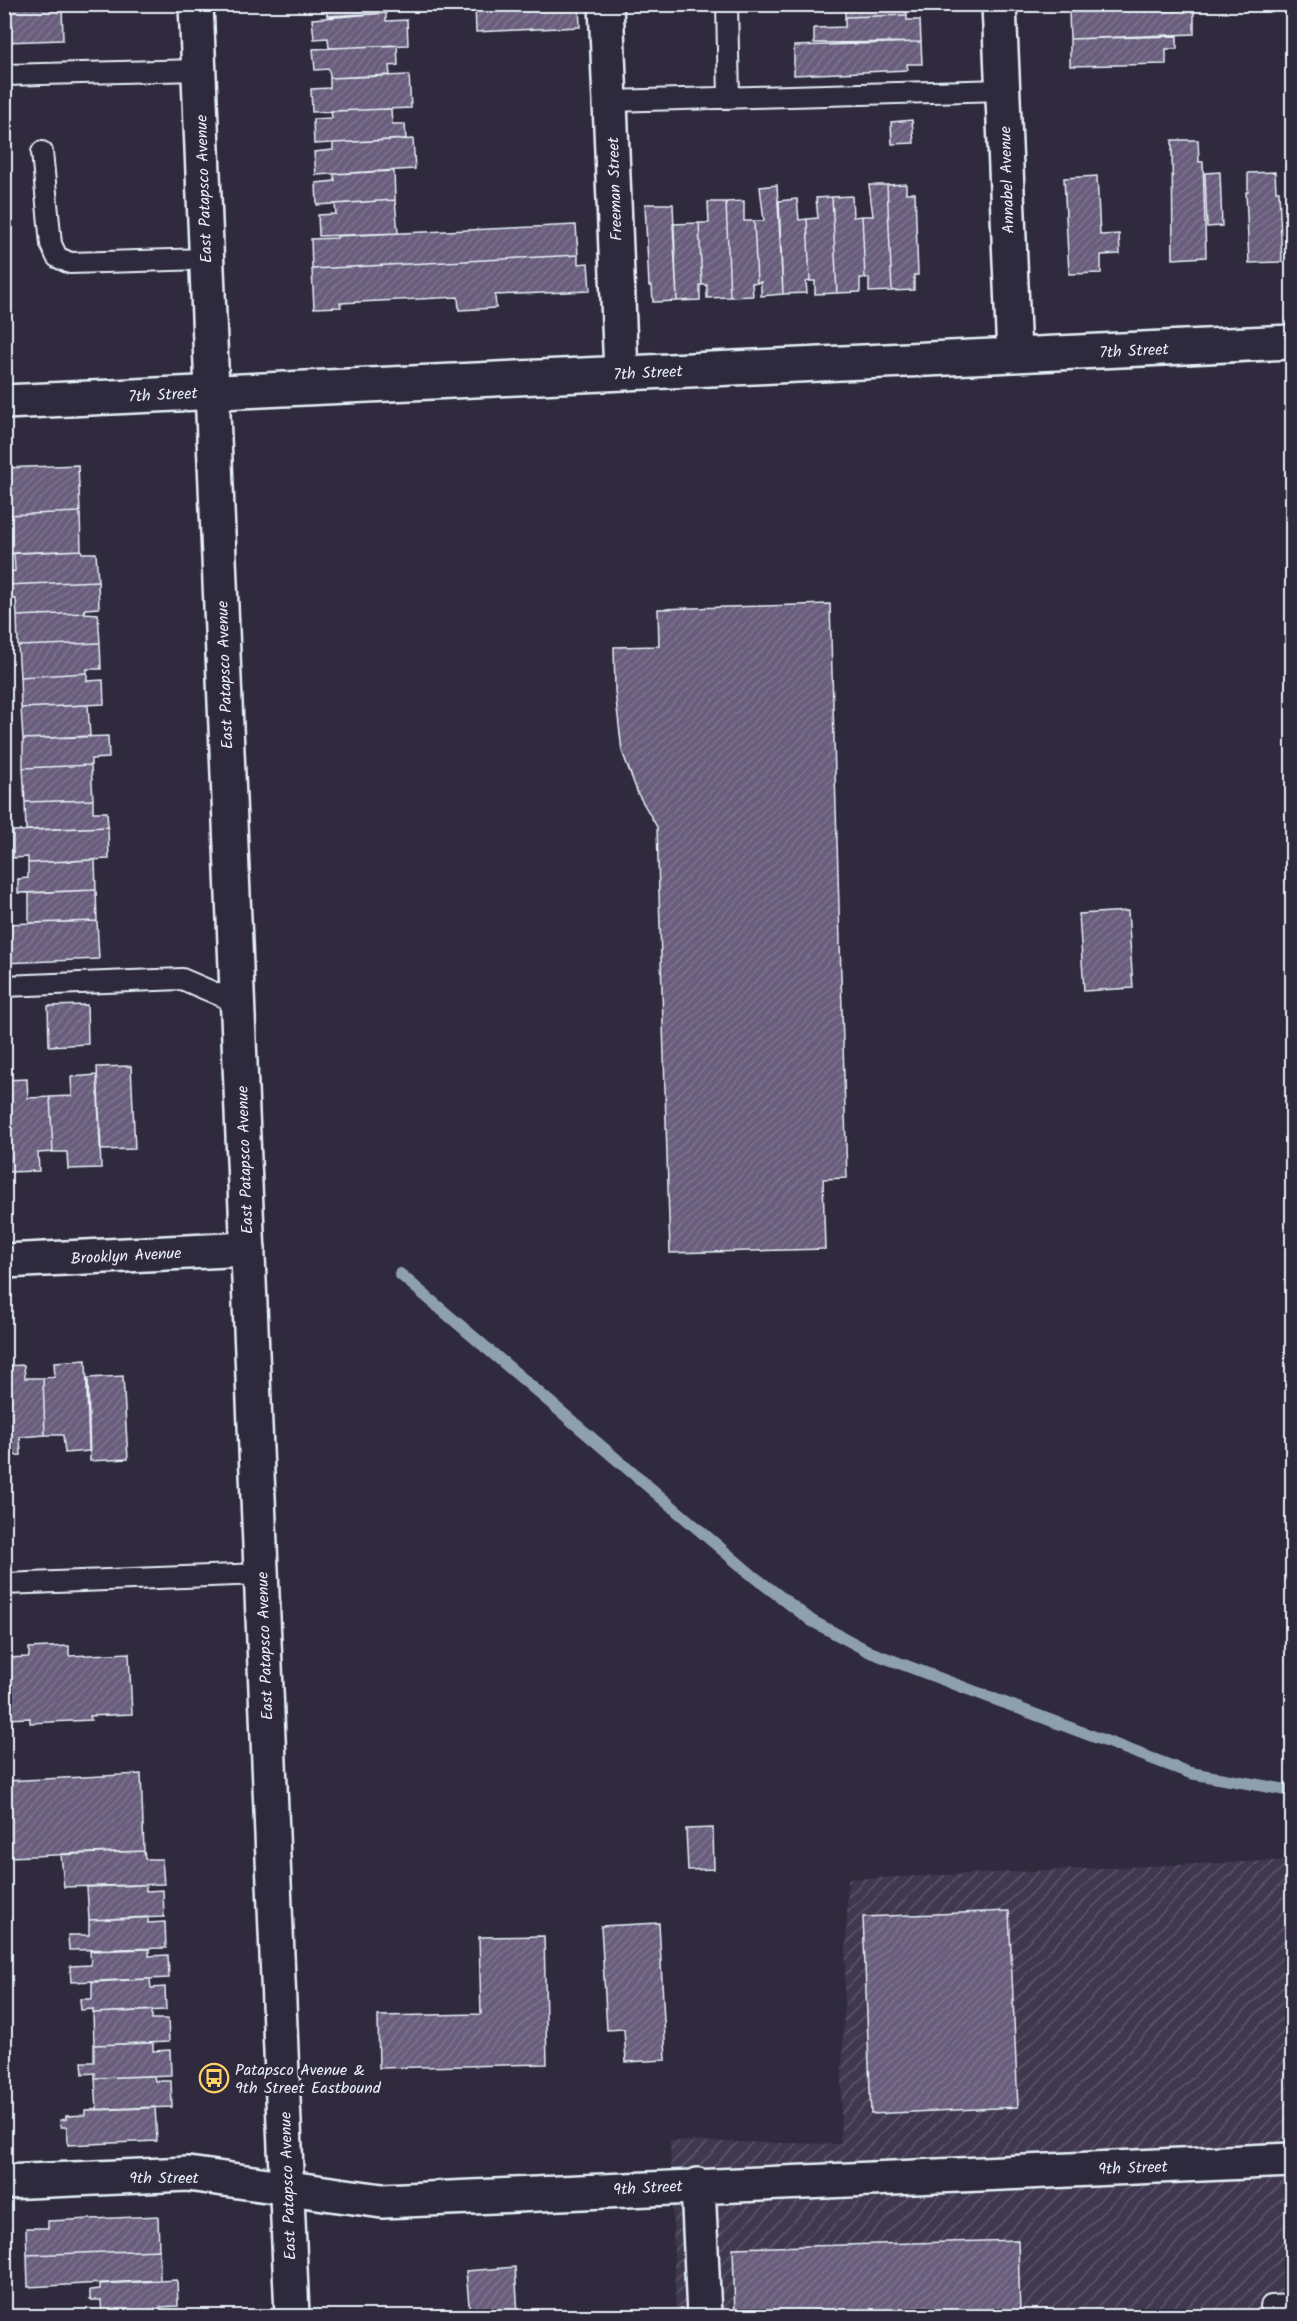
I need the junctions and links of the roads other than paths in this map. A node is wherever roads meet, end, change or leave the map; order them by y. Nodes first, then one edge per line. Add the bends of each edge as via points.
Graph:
1 (196, 4) edge
2 (606, 4) edge
3 (727, 4) edge
4 (999, 4) edge
5 (198, 70) junction
6 (4, 75) edge
7 (1003, 90) junction
8 (729, 98) junction
9 (610, 101) junction
10 (42, 152) dead end
11 (206, 259) junction
12 (1293, 342) edge
13 (1014, 355) junction
14 (621, 373) junction
15 (212, 392) junction
16 (4, 402) edge
17 (4, 986) edge
18 (238, 1003) junction
19 (248, 1249) junction
20 (4, 1261) edge
21 (261, 1575) junction
22 (4, 1584) edge
23 (1293, 2160) edge
24 (4, 2182) edge
25 (698, 2185) junction
26 (287, 2186) junction
27 (1293, 2305) edge
28 (1272, 2306) dead end
29 (292, 2316) edge
30 (704, 2316) edge

1 - 5 street, East Patapsco Avenue
2 - 9 street, Freeman Street
3 - 8 lane
4 - 7 street, Annabel Avenue
5 - 6 lane
5 - 11 street, East Patapsco Avenue
7 - 8 lane
7 - 13 street, Annabel Avenue
8 - 9 lane
9 - 14 street, Freeman Street
10 - 11 lane via 51,244 57,257 70,263
11 - 15 street, East Patapsco Avenue
12 - 13 street, 7th Street
13 - 14 street, 7th Street
14 - 15 street, 7th Street
15 - 16 street, 7th Street
15 - 18 street, East Patapsco Avenue
17 - 18 lane via 182,979
18 - 19 street, East Patapsco Avenue
19 - 20 street, Brooklyn Avenue
19 - 21 street, East Patapsco Avenue
21 - 22 lane
21 - 26 street, East Patapsco Avenue
23 - 25 street, 9th Street
24 - 26 street, 9th Street via 188,2174
25 - 26 street, 9th Street via 382,2201
25 - 30 street
26 - 29 street, East Patapsco Avenue
27 - 28 lane

